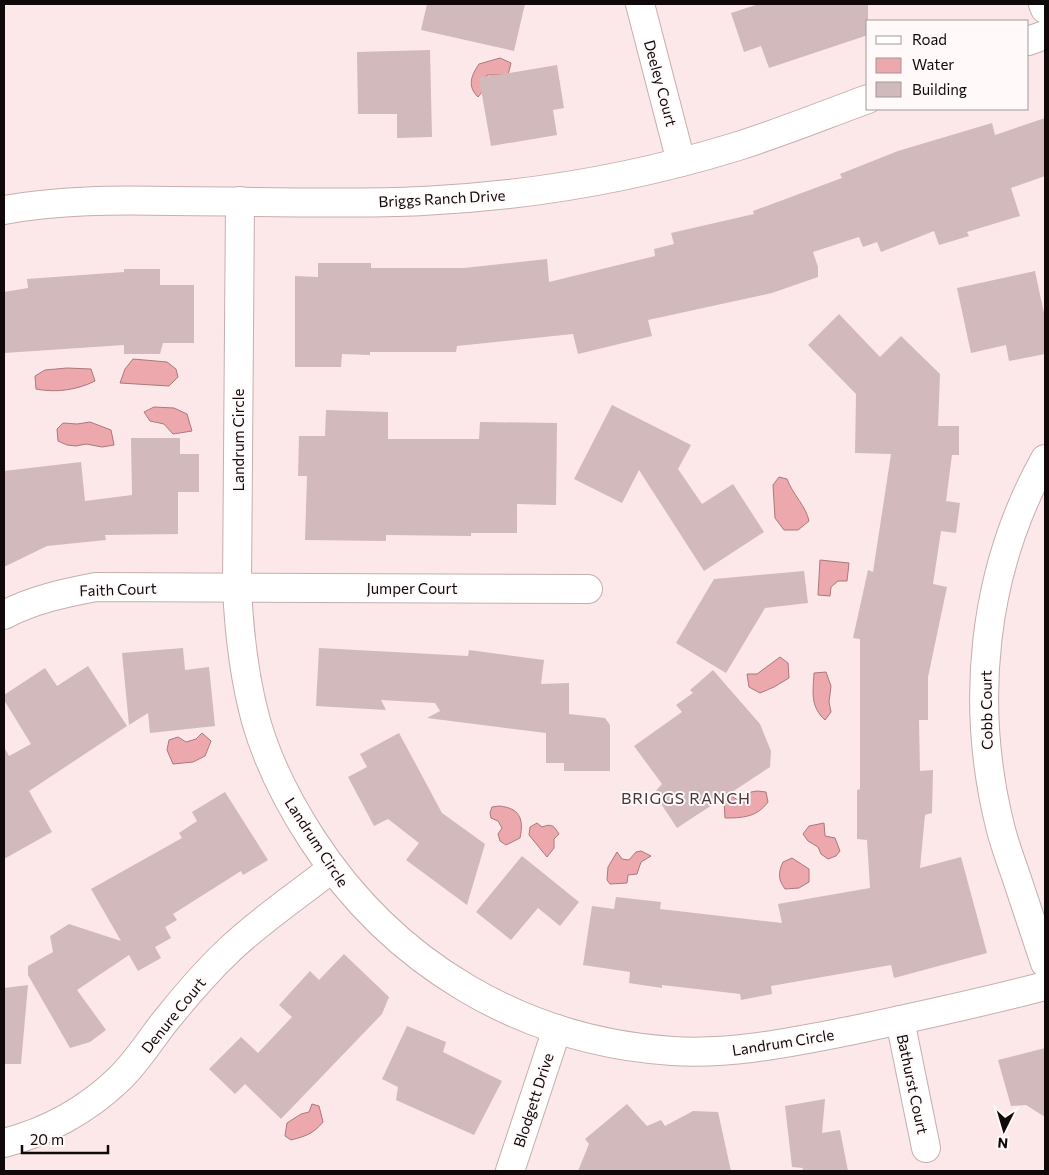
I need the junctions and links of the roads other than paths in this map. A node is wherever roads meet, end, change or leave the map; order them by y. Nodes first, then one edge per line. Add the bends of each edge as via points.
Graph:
1 (640, 4) edge
2 (1043, 4) edge
3 (1045, 9) edge
4 (1045, 35) edge
5 (1029, 41) edge
6 (866, 100) edge
7 (681, 162) junction
8 (240, 201) junction
9 (4, 210) edge
10 (1045, 459) edge
11 (237, 587) junction
12 (588, 589) dead end
13 (4, 615) edge
14 (331, 869) junction
15 (1045, 963) edge
16 (1045, 986) edge
17 (900, 1020) junction
18 (557, 1030) junction
19 (4, 1143) edge
20 (926, 1148) dead end
21 (510, 1171) edge

1 - 7 street, Deeley Court
2 - 3 street
4 - 5 street
6 - 7 street, Briggs Ranch Drive
7 - 8 street, Briggs Ranch Drive via 592,182 507,195 422,201
8 - 9 street, Briggs Ranch Drive via 100,200
8 - 11 street, Landrum Circle
10 - 15 street, Cobb Court via 1014,525 999,575 988,626 984,729 1001,831
11 - 12 street, Jumper Court
11 - 13 street, Faith Court via 96,587 16,608
11 - 14 street, Landrum Circle via 239,628 256,722 294,811
14 - 18 street, Landrum Circle via 388,931 426,962 466,989
14 - 19 street, Denure Court via 227,952 171,1014 137,1059 104,1092 50,1127
16 - 17 street, Landrum Circle
17 - 18 street, Landrum Circle via 769,1047 721,1052 625,1046
17 - 20 street, Bathurst Court
18 - 21 street, Blodgett Drive

